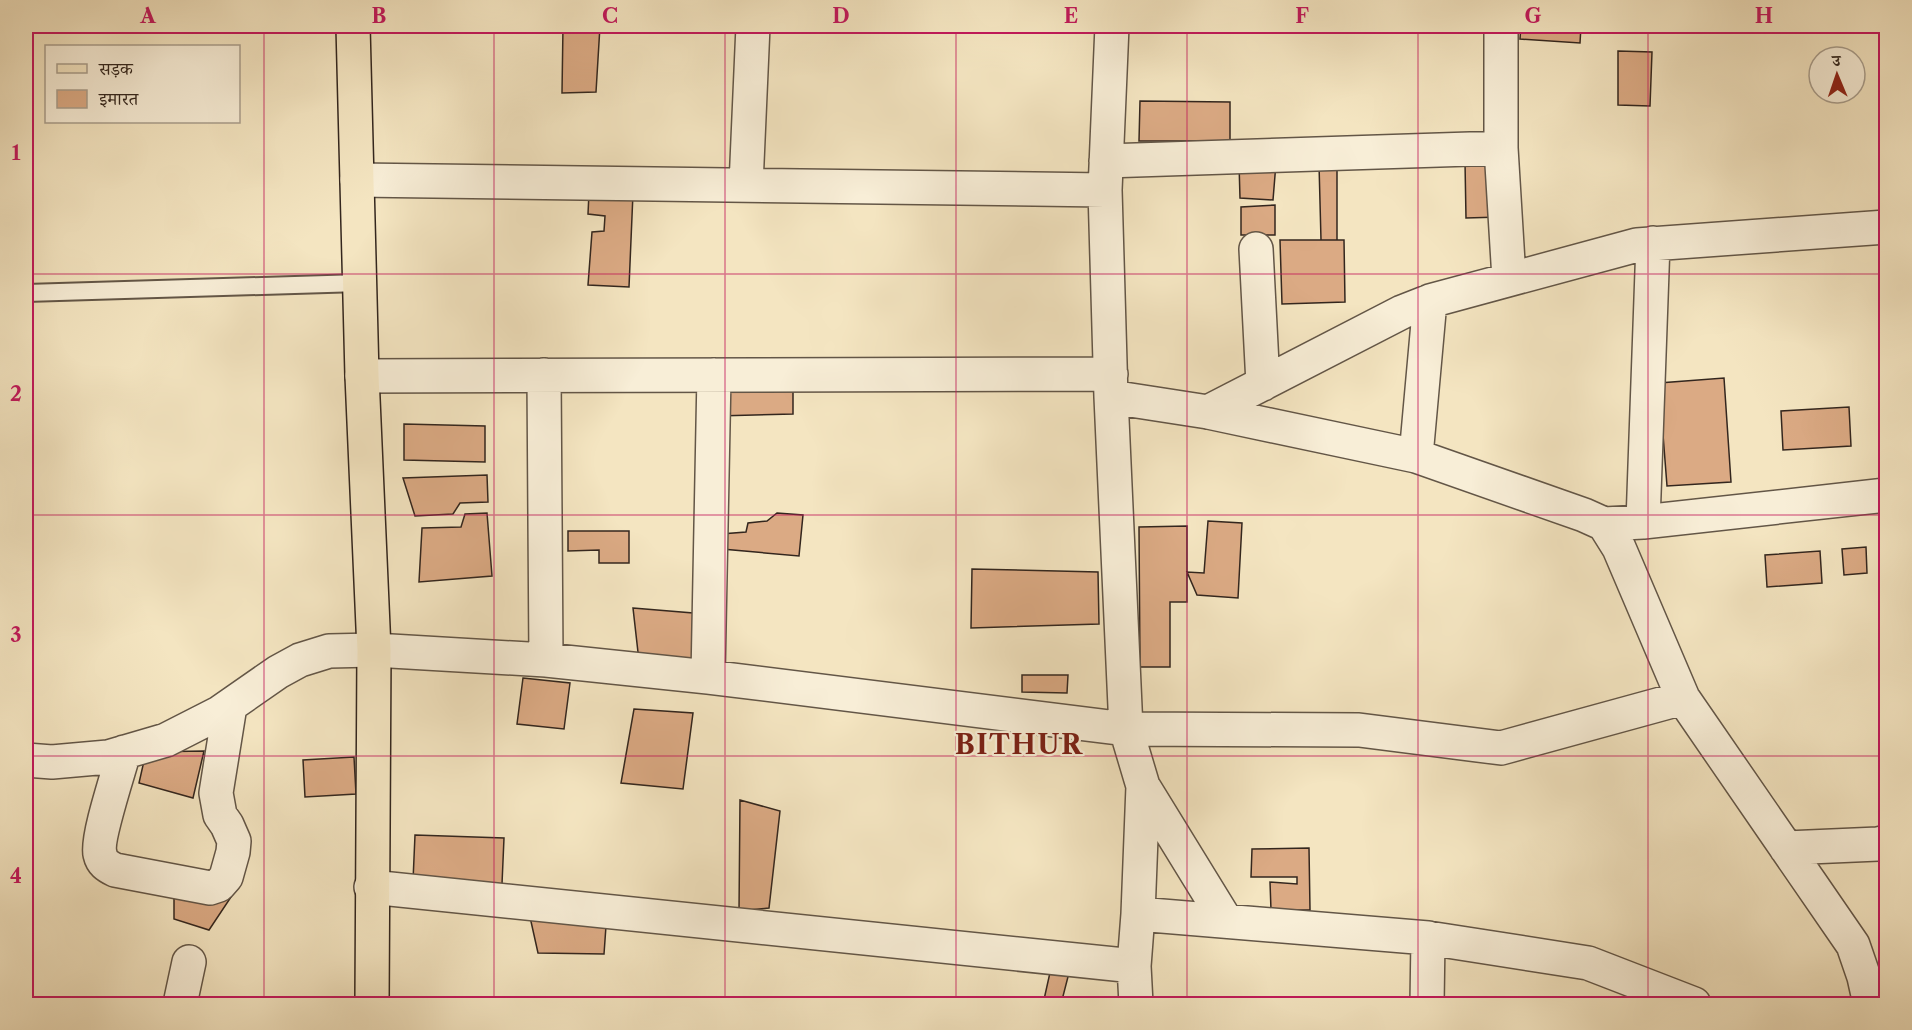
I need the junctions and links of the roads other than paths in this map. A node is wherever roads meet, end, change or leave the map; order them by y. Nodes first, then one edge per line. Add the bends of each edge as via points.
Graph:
1 (353, 26) edge
2 (753, 26) edge
3 (1112, 26) edge
4 (1501, 26) edge
5 (1502, 148) junction
6 (1106, 176) junction
7 (357, 180) junction
8 (746, 185) junction
9 (1887, 227) edge
10 (1653, 243) junction
11 (1256, 249) dead end
12 (1509, 279) junction
13 (360, 283) junction
14 (26, 293) edge
15 (1430, 300) junction
16 (544, 375) junction
17 (714, 375) junction
18 (362, 376) junction
19 (1263, 384) junction
20 (1111, 385) junction
21 (1208, 412) junction
22 (1416, 456) junction
23 (1887, 495) edge
24 (1643, 522) junction
25 (1604, 524) junction
26 (374, 650) junction
27 (546, 660) junction
28 (708, 677) junction
29 (1683, 699) junction
30 (230, 706) junction
31 (1126, 729) junction
32 (124, 752) junction
33 (26, 760) edge
34 (1143, 786) junction
35 (1887, 842) edge
36 (1786, 848) junction
37 (371, 887) junction
38 (1138, 914) junction
39 (1226, 921) junction
40 (1428, 938) junction
41 (189, 962) dead end
42 (1134, 966) junction
43 (373, 1004) edge
44 (180, 1005) edge
45 (1136, 1005) edge
46 (1427, 1005) edge
47 (1694, 1005) edge
48 (1870, 1005) edge

1 - 7 main road
2 - 8 street
3 - 6 street
4 - 5 street
5 - 6 street
5 - 12 street
6 - 8 street
6 - 20 street
7 - 8 street
7 - 13 main road
9 - 10 street
10 - 12 street
10 - 24 street
11 - 19 street
12 - 15 street
13 - 14 lane
13 - 18 main road
15 - 19 street
15 - 22 street
16 - 17 street
16 - 18 street
16 - 27 street
17 - 20 street
17 - 28 street
18 - 26 main road
19 - 21 street
20 - 21 street
20 - 31 street
21 - 22 street
22 - 25 street
23 - 24 street
24 - 25 street
25 - 29 street
26 - 27 street
26 - 30 street via 329,651 300,660
26 - 37 main road
27 - 28 street
28 - 31 street
29 - 31 street via 1501,748 1359,730
29 - 36 street
30 - 32 street via 166,740
30 - 32 street via 216,793 220,814 234,841 226,877 219,885 210,888 105,865 99,853 102,833
31 - 34 street
32 - 33 street via 52,762
34 - 38 street
34 - 39 street
35 - 36 street
36 - 48 street via 1853,945
37 - 42 street
37 - 43 main road
38 - 39 street
38 - 42 street
39 - 40 street
40 - 46 street
40 - 47 street via 1588,963
41 - 44 street
42 - 45 street

